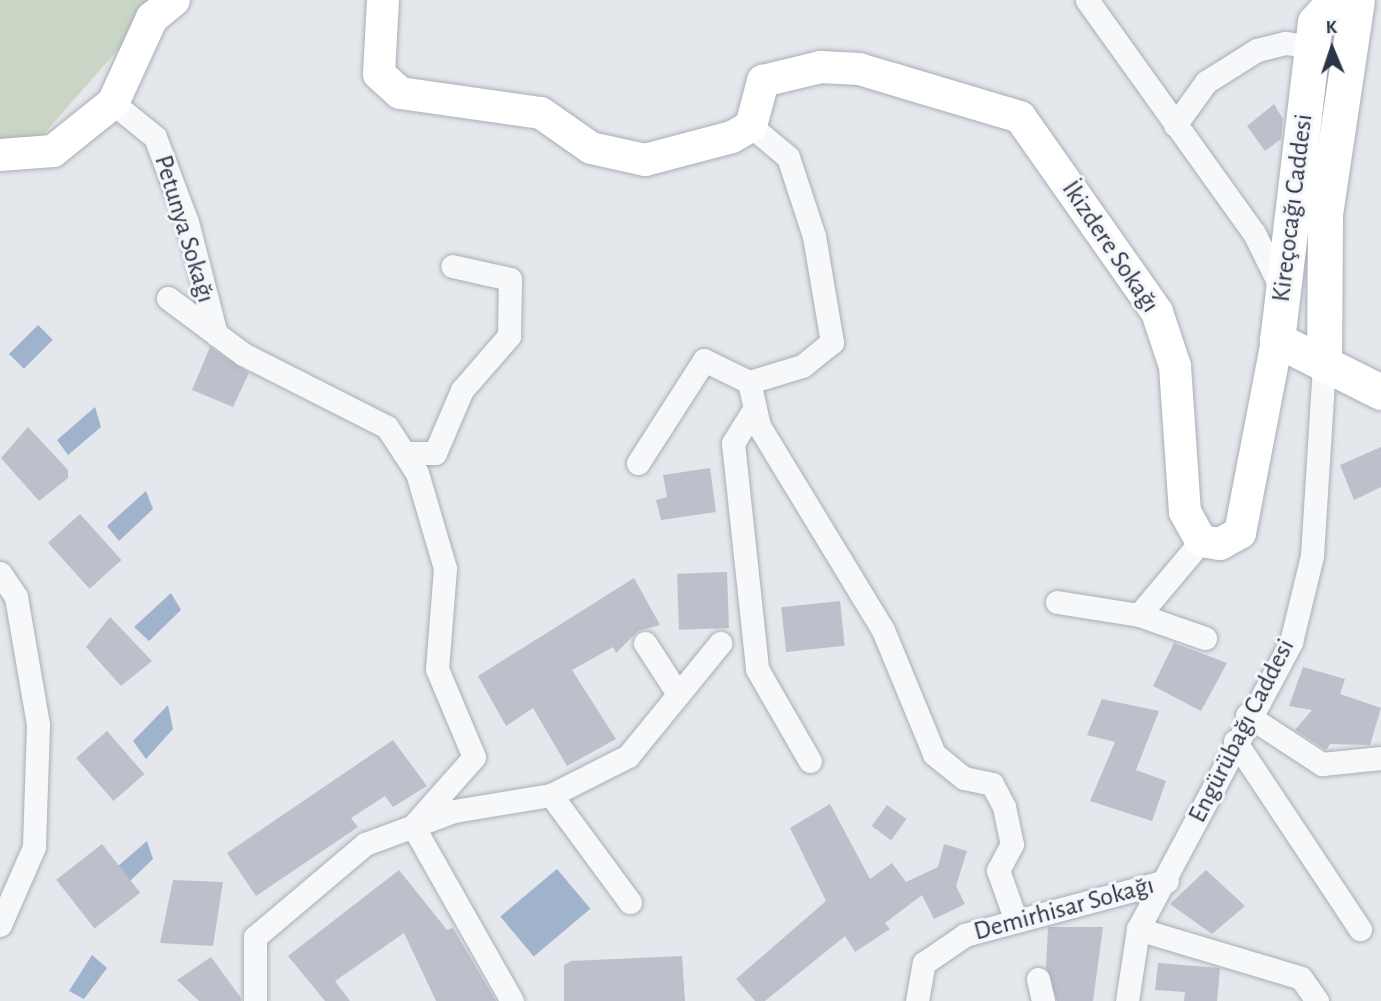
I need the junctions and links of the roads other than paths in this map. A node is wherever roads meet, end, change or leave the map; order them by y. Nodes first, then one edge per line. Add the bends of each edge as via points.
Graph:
1 (174, 0) edge
2 (383, 0) edge
3 (1087, 0) edge
4 (1335, 0) edge
5 (1357, 0) edge
6 (1312, 47) junction
7 (113, 103) junction
8 (751, 125) junction
9 (1175, 125) junction
10 (0, 155) edge
11 (452, 266) dead end
12 (1283, 294) junction
13 (168, 298) dead end
14 (216, 334) junction
15 (1277, 341) junction
16 (1324, 365) junction
17 (749, 382) junction
18 (1381, 392) edge
19 (755, 408) junction
20 (404, 453) junction
21 (638, 463) dead end
22 (1201, 541) junction
23 (0, 573) edge
24 (1058, 602) dead end
25 (1139, 615) junction
26 (1205, 638) dead end
27 (645, 643) dead end
28 (720, 643) dead end
29 (678, 694) junction
30 (1247, 715) junction
31 (1235, 741) junction
32 (1381, 758) edge
33 (810, 761) dead end
34 (551, 794) junction
35 (413, 826) junction
36 (1167, 881) junction
37 (630, 902) dead end
38 (1016, 921) junction
39 (0, 925) edge
40 (1138, 929) junction
41 (1360, 929) dead end
42 (255, 1001) edge
43 (512, 1001) edge
44 (917, 1001) edge
45 (1127, 1001) edge
46 (1317, 1001) edge

1 - 7 street via 152,18
2 - 8 street via 379,74 400,93 541,113 591,148 645,160 689,152
3 - 9 street
4 - 6 main road, Kireçocağı Caddesi via 1315,22
5 - 16 main road, Kireçocağı Caddesi via 1325,214
6 - 9 street via 1286,43 1257,51 1206,82
6 - 12 main road, Kireçocağı Caddesi
7 - 10 street via 53,152
7 - 14 street, Petunya Sokağı via 155,137 187,222
8 - 17 street via 788,158 814,236 832,342 802,366
8 - 22 street, İkizdere Sokağı via 763,81 821,67 859,69 1020,117 1157,312 1175,366 1185,512
9 - 12 street via 1254,233
11 - 20 street via 510,279 509,336 462,390 435,453
12 - 15 main road, Kireçocağı Caddesi
13 - 14 street
14 - 20 street via 387,427
15 - 16 main road
15 - 22 street via 1240,533 1220,544
16 - 18 main road
16 - 30 street, Engürübağı Caddesi via 1312,556 1291,642
17 - 19 street
17 - 21 street via 704,360
19 - 33 street via 733,443 757,669
19 - 38 street via 759,426 883,630 933,754 964,778 992,784 1004,807 1012,845 998,870
20 - 35 street via 433,514 445,568 437,669 474,757
22 - 25 street
23 - 39 street via 16,597 38,725 34,847
24 - 25 street
25 - 26 street
27 - 29 street
28 - 29 street
29 - 34 street via 628,756
30 - 31 street, Engürübağı Caddesi
30 - 32 street via 1322,764
31 - 36 street, Engürübağı Caddesi
31 - 41 street
34 - 35 street via 454,811
34 - 37 street
35 - 42 street via 365,844 255,937
35 - 43 street
36 - 38 street, Demirhisar Sokağı
36 - 40 street, Engürübağı Caddesi
38 - 44 street, Demirhisar Sokağı via 965,935 924,963
40 - 45 street, Engürübağı Caddesi
40 - 46 street via 1301,978

